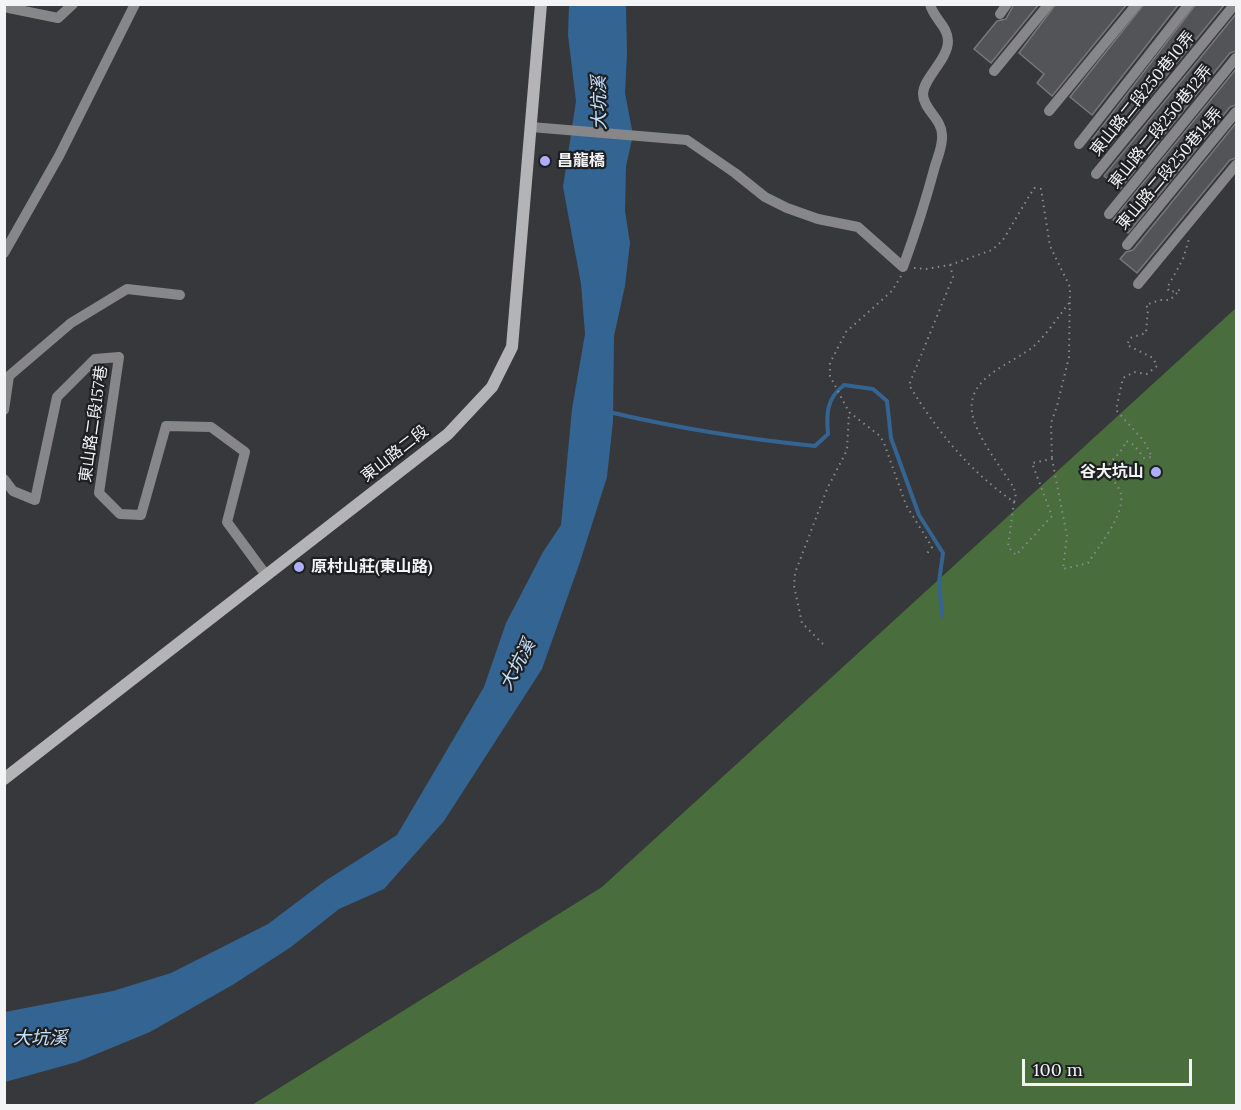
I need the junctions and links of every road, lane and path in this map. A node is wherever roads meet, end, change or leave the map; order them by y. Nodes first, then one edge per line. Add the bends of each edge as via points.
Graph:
1 (73, 4) edge
2 (135, 4) edge
3 (541, 4) edge
4 (930, 4) edge
5 (1007, 4) edge
6 (1049, 4) edge
7 (1137, 4) edge
8 (1190, 4) edge
9 (1235, 4) edge
10 (4, 7) edge
11 (1000, 14) dead end
12 (1236, 58) edge
13 (994, 71) dead end
14 (1049, 111) dead end
15 (1236, 112) edge
16 (531, 128) junction
17 (1079, 144) dead end
18 (1236, 165) edge
19 (1096, 174) dead end
20 (1108, 214) dead end
21 (1188, 224) junction
22 (1126, 245) dead end
23 (4, 253) edge
24 (950, 265) junction
25 (903, 267) junction
26 (1138, 284) dead end
27 (180, 295) dead end
28 (1069, 303) junction
29 (7, 371) edge
30 (4, 410) edge
31 (849, 412) junction
32 (1052, 459) junction
33 (4, 479) edge
34 (1014, 502) junction
35 (925, 556) dead end
36 (266, 575) junction
37 (823, 644) dead end
38 (4, 779) edge

1 - 10 street via 58,18
2 - 23 street via 59,156
3 - 16 main road, 東山路二段
4 - 25 street via 948,42 923,91 942,126 943,138
5 - 11 street
6 - 13 street
7 - 14 street
8 - 17 street
9 - 19 street, 東山路二段250巷10弄
12 - 20 street, 東山路二段250巷12弄
15 - 22 street, 東山路二段250巷14弄
16 - 25 street via 687,140 765,197 818,219 858,227
16 - 36 main road, 東山路二段 via 512,347 492,387 448,434
18 - 21 street
21 - 26 street
21 - 32 path via 1190,235 1183,259 1167,288 1170,292 1180,290 1170,300 1146,305 1146,333 1130,338 1127,345 1153,358 1157,366 1148,374 1134,372 1123,378 1116,410 1144,441 1152,457 1144,458 1126,441 1123,451 1110,460 1105,472 1122,495 1116,522 1088,563 1063,569 1067,536
24 - 25 path
24 - 28 path via 992,250 1003,240 1034,188 1041,189 1050,246 1070,287
24 - 34 path via 953,277 909,385 931,422 954,449 991,486
25 - 31 path via 901,279 892,291 846,332 830,363 830,376
27 - 29 street via 127,289 71,323
28 - 32 path via 1069,357 1051,423
28 - 34 path via 1035,345 991,371 975,392 971,411 979,432 1014,488
29 - 30 street
31 - 35 path via 884,443 906,505 932,547
31 - 37 path via 847,450 827,489 795,573 802,623
32 - 34 path via 1032,463 1052,516 1016,555 1008,547
33 - 36 street, 東山路二段157巷 via 13,491 35,500 57,397 95,359 119,357 99,493 120,514 141,515 166,426 211,427 245,452 227,522
36 - 38 main road, 東山路二段

